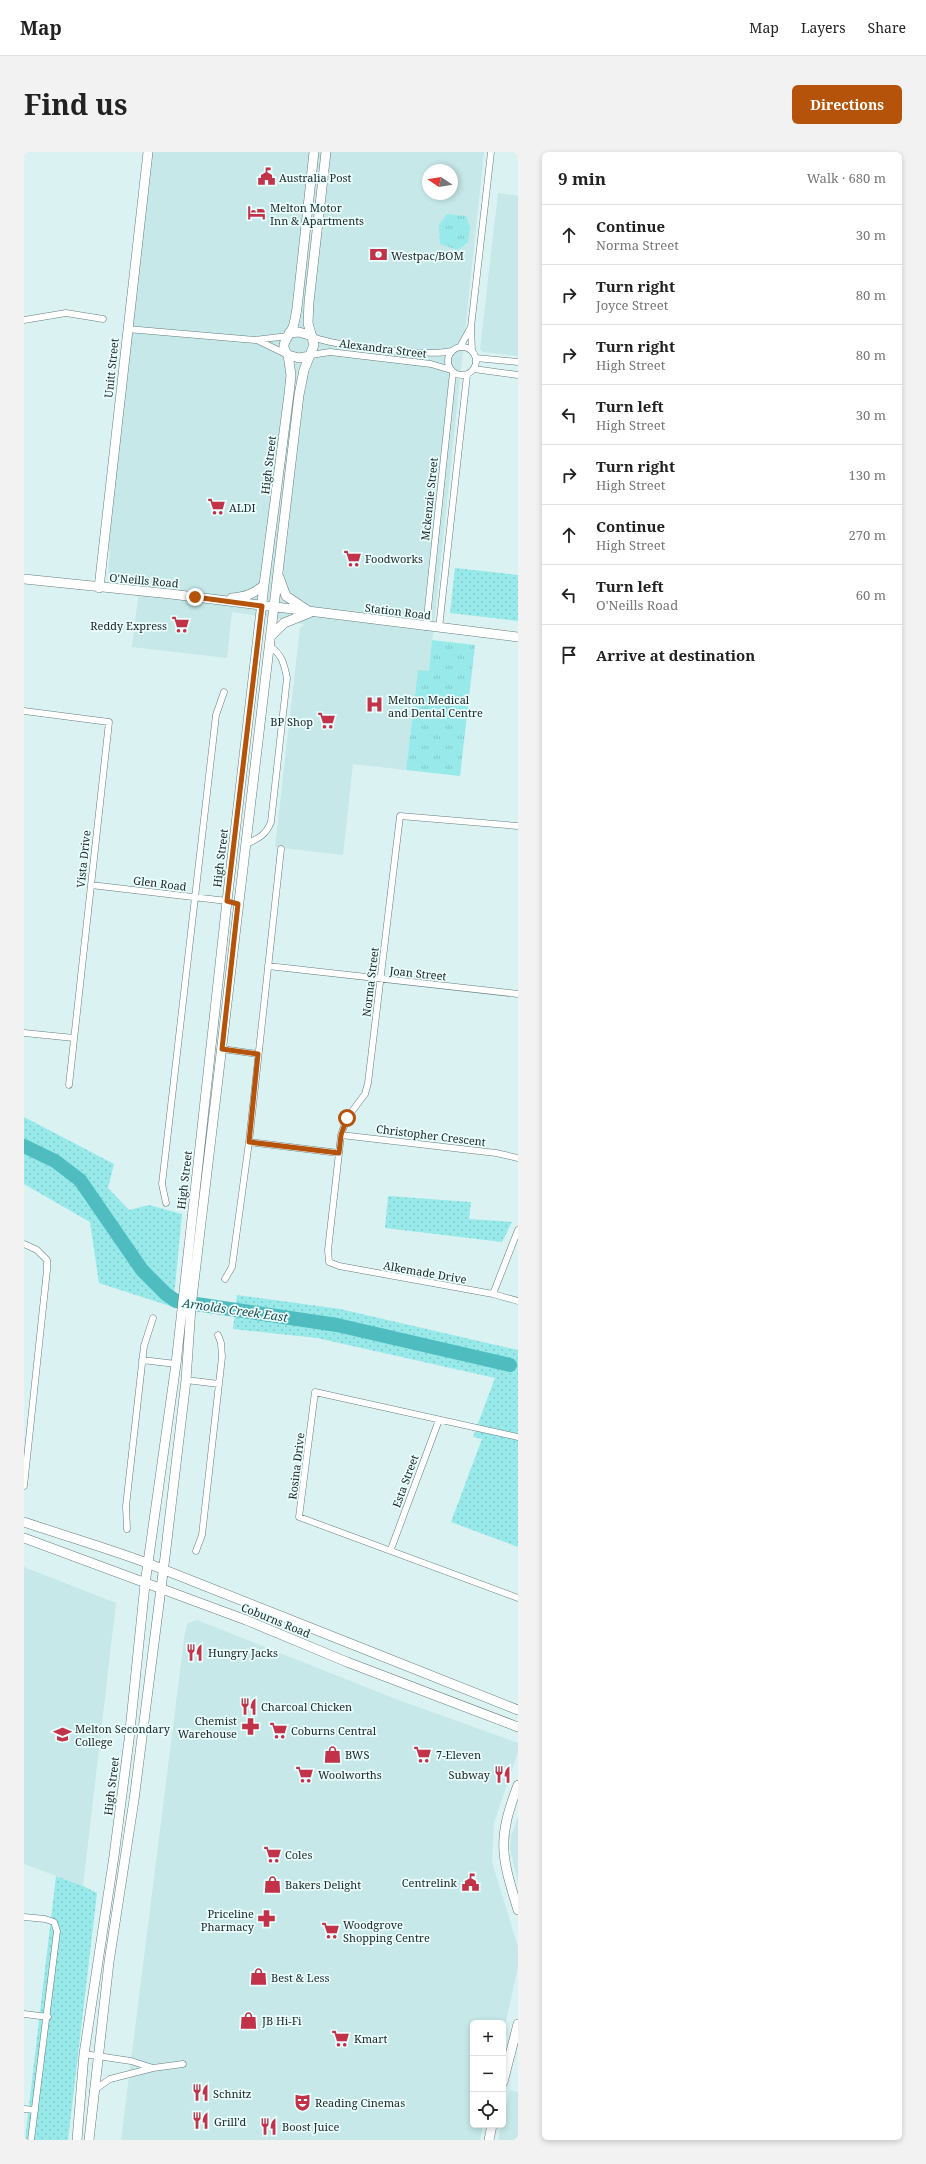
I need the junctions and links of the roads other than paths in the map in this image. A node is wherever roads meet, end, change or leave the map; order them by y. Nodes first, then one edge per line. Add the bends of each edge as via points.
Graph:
1 (148, 152) edge
2 (314, 152) edge
3 (326, 152) edge
4 (491, 152) edge
5 (103, 319) dead end
6 (24, 320) edge
7 (471, 327) junction
8 (127, 329) junction
9 (289, 334) junction
10 (312, 337) junction
11 (255, 340) junction
12 (460, 347) junction
13 (452, 351) junction
14 (472, 351) junction
15 (287, 354) junction
16 (311, 355) junction
17 (476, 358) junction
18 (518, 362) edge
19 (474, 369) junction
20 (452, 371) junction
21 (467, 375) junction
22 (518, 375) edge
23 (278, 570) junction
24 (24, 579) edge
25 (264, 585) junction
26 (99, 588) junction
27 (219, 600) junction
28 (262, 606) junction
29 (274, 608) junction
30 (311, 612) junction
31 (426, 627) junction
32 (439, 628) junction
33 (271, 636) junction
34 (518, 637) edge
35 (270, 646) junction
36 (224, 692) dead end
37 (24, 711) edge
38 (518, 826) edge
39 (246, 844) junction
40 (281, 849) dead end
41 (90, 885) junction
42 (194, 897) junction
43 (227, 901) junction
44 (238, 904) junction
45 (268, 966) junction
46 (380, 978) junction
47 (518, 994) edge
48 (24, 1033) edge
49 (74, 1038) junction
50 (222, 1049) junction
51 (212, 1050) junction
52 (258, 1054) junction
53 (69, 1085) dead end
54 (341, 1135) junction
55 (249, 1142) junction
56 (339, 1153) junction
57 (518, 1158) edge
58 (166, 1203) dead end
59 (518, 1230) edge
60 (24, 1244) edge
61 (329, 1262) joint
62 (225, 1279) dead end
63 (494, 1294) junction
64 (518, 1301) edge
65 (186, 1307) junction
66 (153, 1318) dead end
67 (218, 1335) dead end
68 (142, 1360) junction
69 (176, 1364) junction
70 (188, 1366) junction
71 (174, 1379) junction
72 (186, 1380) junction
73 (219, 1384) junction
74 (439, 1420) junction
75 (518, 1437) edge
76 (24, 1486) edge
77 (24, 1522) edge
78 (127, 1529) dead end
79 (24, 1538) edge
80 (390, 1549) junction
81 (196, 1551) dead end
82 (148, 1563) junction
83 (163, 1570) junction
84 (145, 1584) junction
85 (161, 1589) junction
86 (518, 1598) edge
87 (401, 1665) junction
88 (393, 1680) junction
89 (518, 1710) edge
90 (518, 1727) edge
91 (518, 1785) edge
92 (518, 1910) edge
93 (24, 1917) edge
94 (24, 2014) edge
95 (48, 2017) junction
96 (518, 2024) edge
97 (84, 2054) junction
98 (98, 2056) junction
99 (183, 2064) dead end
100 (153, 2068) junction
101 (506, 2070) edge
102 (93, 2091) junction
103 (24, 2109) edge
104 (35, 2110) junction
105 (491, 2128) edge
106 (31, 2140) edge
107 (77, 2140) edge
108 (89, 2140) edge
109 (489, 2140) edge

1 - 8 main road, Unitt Street
2 - 9 main road via 297,308
3 - 10 main road via 308,302 308,323
4 - 7 street
5 - 6 street via 66,313
7 - 12 street
7 - 14 street
8 - 11 street
8 - 26 main road, Unitt Street
9 - 10 main road via 299,332
9 - 11 street
9 - 15 main road via 284,343
10 - 13 street, Alexandra Street via 330,343 431,354
10 - 16 main road via 314,345
11 - 15 street
12 - 13 street
12 - 14 street
13 - 20 street via 448,361
14 - 17 street
15 - 16 main road via 299,358
15 - 25 main road, High Street via 291,375
16 - 20 street, Alexandra Street via 330,352 430,364
16 - 23 main road, High Street via 304,370 299,395
17 - 18 street
17 - 19 street
19 - 21 street
19 - 22 street
20 - 21 street
20 - 31 street, Mckenzie Street
21 - 32 street, Mckenzie Street
23 - 29 main road, High Street
23 - 30 main road via 281,587 286,596
24 - 26 main road, O'Neills Road
25 - 27 main road via 245,597
25 - 28 main road, High Street
26 - 27 main road, O'Neills Road
27 - 28 main road, O'Neills Road
28 - 29 main road, O'Neills Road
28 - 43 main road, High Street
29 - 30 main road, Station Road
29 - 33 main road, High Street
30 - 31 main road, Station Road
30 - 33 main road via 284,622
31 - 32 main road, Station Road
32 - 34 main road, Station Road
33 - 35 main road, High Street
35 - 39 main road, High Street
35 - 39 street via 282,657 287,678 271,822 268,830 260,838
36 - 42 street, High Street via 216,715
37 - 41 street, Vista Drive via 109,722
38 - 46 street, Norma Street via 400,816
39 - 44 main road, High Street
40 - 45 street
41 - 42 street, Glen Road
41 - 49 street, Vista Drive
42 - 43 street, Glen Road
42 - 58 street, High Street via 162,1184
43 - 44 main road
43 - 51 main road, High Street
44 - 50 main road, High Street
45 - 46 street, Joan Street
45 - 52 street
46 - 47 street, Joan Street
46 - 54 street, Norma Street via 368,1083 365,1094 347,1118
48 - 49 street
49 - 53 street, Vista Drive
50 - 51 main road
50 - 52 street
50 - 65 main road, High Street via 193,1294
51 - 65 main road, High Street via 183,1295
52 - 55 street
54 - 56 street, Norma Street
54 - 57 street, Christopher Crescent via 496,1153
55 - 56 street
55 - 62 street via 232,1267
56 - 61 street, Norma Street
59 - 63 street
60 - 76 street via 37,1250 47,1260
61 - 63 street, Alkemade Drive via 338,1266
63 - 64 street, Alkemade Drive
65 - 69 main road, High Street
65 - 70 main road, High Street
66 - 68 street via 147,1331
67 - 73 street via 222,1349
68 - 69 street
68 - 78 street via 126,1506
69 - 70 main road
69 - 71 main road, High Street
70 - 72 main road, High Street
71 - 72 main road
71 - 82 main road, High Street
72 - 73 street
72 - 83 main road, High Street
73 - 81 street via 202,1535
74 - 75 street, Rosina Drive
74 - 80 street, Esta Street
74 - 80 street, Rosina Drive via 315,1392 299,1517
77 - 82 main road, Coburns Road
79 - 84 main road, Coburns Road
80 - 86 street, Rosina Drive
82 - 83 main road, Coburns Road
82 - 84 main road, High Street
83 - 85 main road, High Street
83 - 87 main road, Coburns Road
84 - 85 main road, Coburns Road
84 - 97 main road, High Street via 129,1740
85 - 88 main road, Coburns Road via 246,1620
85 - 98 main road, High Street
87 - 88 main road
87 - 89 main road, Coburns Road
88 - 90 main road, Coburns Road
91 - 92 main road via 507,1813 503,1846 507,1878
93 - 95 street via 54,1922 57,1931
94 - 95 street
95 - 104 street
96 - 101 main road
97 - 98 street
97 - 107 main road, High Street
98 - 100 street via 131,2061
98 - 102 main road, High Street
99 - 100 street
100 - 102 street via 110,2079
102 - 108 main road, High Street
103 - 104 street
104 - 106 street
105 - 109 main road

